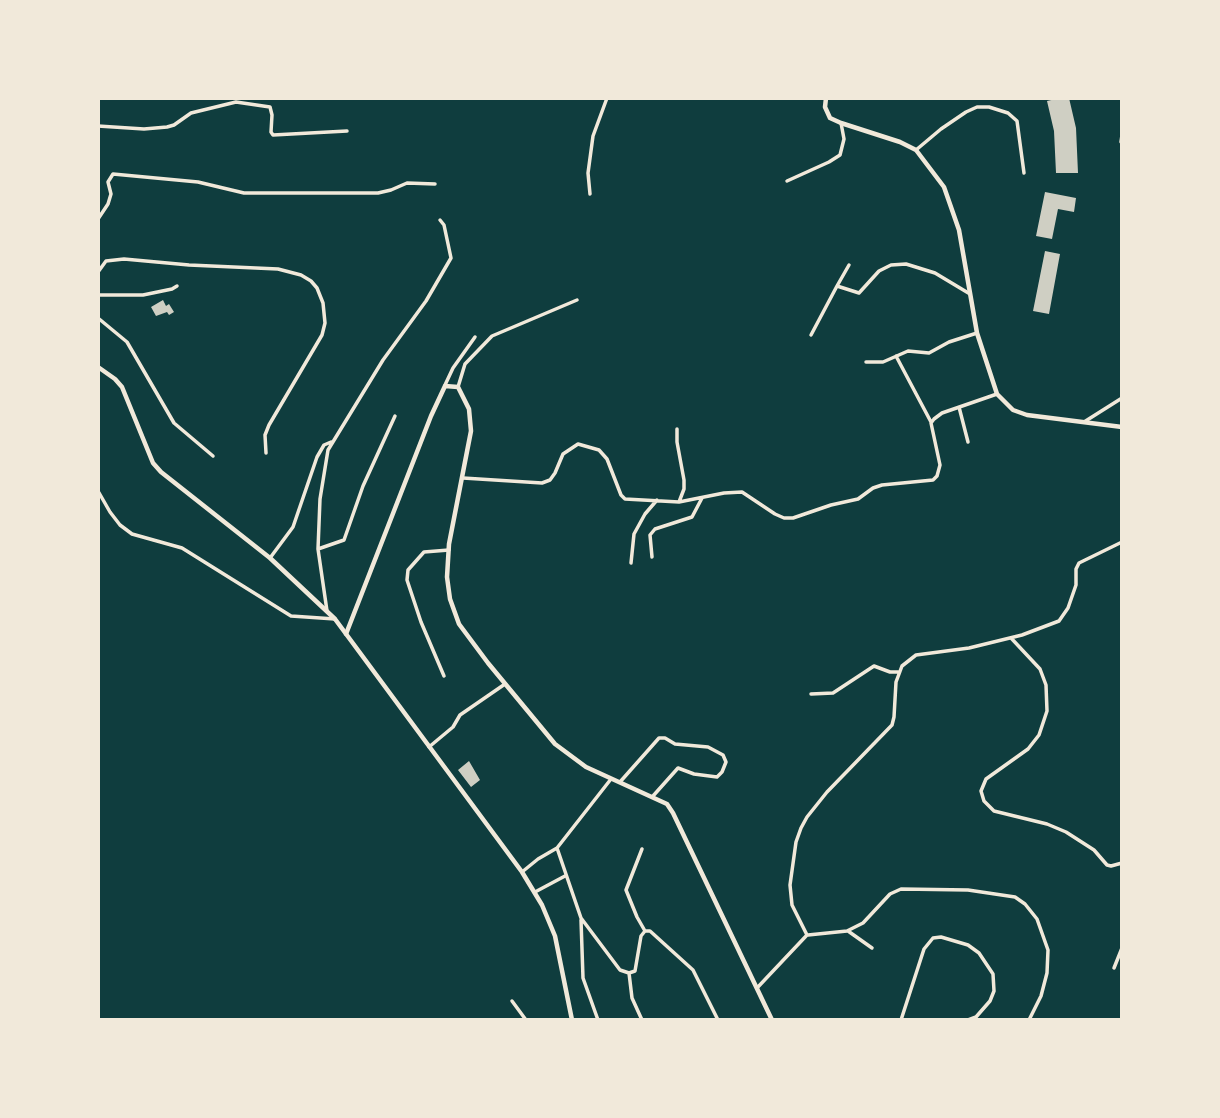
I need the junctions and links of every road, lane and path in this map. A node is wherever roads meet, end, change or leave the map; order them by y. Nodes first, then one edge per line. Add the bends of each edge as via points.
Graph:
1 (230, 98) edge
2 (607, 98) edge
3 (826, 98) edge
4 (226, 104) junction
5 (841, 124) junction
6 (98, 126) edge
7 (347, 131) dead end
8 (1122, 135) edge
9 (1121, 142) edge
10 (916, 150) junction
11 (1024, 173) dead end
12 (787, 181) dead end
13 (435, 184) dead end
14 (590, 194) dead end
15 (98, 219) edge
16 (440, 220) dead end
17 (849, 265) dead end
18 (98, 272) edge
19 (177, 286) dead end
20 (837, 286) junction
21 (970, 294) junction
22 (98, 295) edge
23 (577, 300) dead end
24 (98, 318) edge
25 (977, 334) junction
26 (811, 335) dead end
27 (475, 337) dead end
28 (895, 356) junction
29 (866, 362) dead end
30 (98, 367) edge
31 (445, 386) junction
32 (458, 387) junction
33 (998, 394) junction
34 (1122, 398) edge
35 (959, 407) junction
36 (395, 416) dead end
37 (1084, 422) junction
38 (931, 423) junction
39 (1122, 427) edge
40 (677, 429) dead end
41 (333, 441) junction
42 (968, 442) dead end
43 (266, 453) dead end
44 (213, 456) dead end
45 (463, 478) junction
46 (98, 491) edge
47 (702, 498) junction
48 (657, 500) junction
49 (679, 502) junction
50 (1122, 542) edge
51 (318, 549) junction
52 (449, 550) junction
53 (652, 557) dead end
54 (270, 558) junction
55 (631, 563) dead end
56 (327, 611) junction
57 (335, 619) junction
58 (346, 634) junction
59 (1011, 638) junction
60 (898, 672) junction
61 (444, 676) dead end
62 (505, 684) junction
63 (811, 694) dead end
64 (429, 747) junction
65 (612, 778) junction
66 (620, 782) junction
67 (653, 796) junction
68 (556, 849) junction
69 (642, 849) dead end
70 (1122, 863) edge
71 (522, 872) junction
72 (565, 876) junction
73 (535, 892) junction
74 (581, 918) junction
75 (645, 930) junction
76 (847, 931) junction
77 (807, 935) junction
78 (872, 948) dead end
79 (1122, 948) edge
80 (1114, 968) dead end
81 (629, 973) junction
82 (756, 989) junction
83 (512, 1001) dead end
84 (526, 1020) edge
85 (572, 1020) edge
86 (598, 1020) edge
87 (642, 1020) edge
88 (718, 1020) edge
89 (772, 1020) edge
90 (901, 1020) edge
91 (968, 1020) edge
92 (1028, 1020) edge

1 - 4 street
2 - 14 street via 593,136
3 - 5 street via 827,113
4 - 6 street via 191,113 167,127
4 - 7 street via 270,107 273,135
5 - 10 street
5 - 12 street via 840,155
8 - 9 street
10 - 11 street via 966,112 989,107 1017,121
10 - 21 street via 952,204
13 - 15 street via 407,183 378,193 244,192 198,182 113,174 108,182 108,204
16 - 41 street via 451,258
17 - 20 street
18 - 43 street via 106,261 124,258 278,269 311,281 323,303 322,335 269,425
19 - 22 street via 143,295
20 - 21 street via 859,293 878,271 898,263 935,273
20 - 26 street
21 - 25 street
23 - 32 street via 492,336 465,364
24 - 44 street via 127,342 174,423
25 - 28 street via 929,353 908,351
25 - 33 street
27 - 31 street
28 - 29 street
28 - 38 street
30 - 54 street via 122,387 153,463 161,472
31 - 32 street
31 - 58 street
32 - 45 street via 469,409 471,431
33 - 35 street
33 - 37 street via 1020,413
34 - 37 street
35 - 38 street
35 - 42 street
36 - 51 street via 344,540
37 - 39 street
38 - 47 street via 940,465 933,480 882,485 858,499 788,519 742,492
40 - 49 street via 684,480
41 - 51 street via 323,476
41 - 54 street via 324,445 317,457 293,527
45 - 48 street via 542,483 550,480 563,454 578,444 599,450 613,470 622,497
45 - 52 street
46 - 57 street via 120,525 132,534 182,548 291,617
47 - 49 street
47 - 53 street via 692,517 654,529 650,535
48 - 49 street
48 - 55 street via 634,534
50 - 59 street via 1079,563 1076,585 1059,621
51 - 56 street
52 - 61 street via 424,552 408,570 407,580
52 - 62 street via 447,577 459,624
54 - 56 street
56 - 57 street
57 - 58 street
58 - 64 street
59 - 60 street via 916,655
59 - 70 street via 1040,669 1048,694 1047,711 1039,735 1028,749 986,779 984,801 994,811 1066,832 1094,850 1107,865
60 - 63 street via 874,666 833,693
60 - 77 street via 892,724 815,806 796,842 791,897
62 - 64 street via 460,715
62 - 65 street via 555,744 586,767
64 - 71 street
65 - 66 street
65 - 68 street
66 - 67 street
66 - 67 street via 659,738 708,747 723,755 726,762 717,777 678,768
67 - 82 street via 673,813
68 - 71 street
68 - 72 street
69 - 75 street via 626,890
71 - 73 street
72 - 73 street
72 - 74 street
73 - 85 street via 555,936
74 - 81 street via 620,970
74 - 86 street via 583,978
75 - 81 street via 635,971
75 - 88 street via 693,970
76 - 77 street
76 - 78 street
76 - 92 street via 863,923 890,894 901,889 968,890 1015,897 1037,919 1048,950 1041,996
77 - 82 street
79 - 80 street
81 - 87 street via 632,998
82 - 89 street
83 - 84 street
90 - 91 street via 924,949 933,938 941,937 968,945 993,974 990,1001

